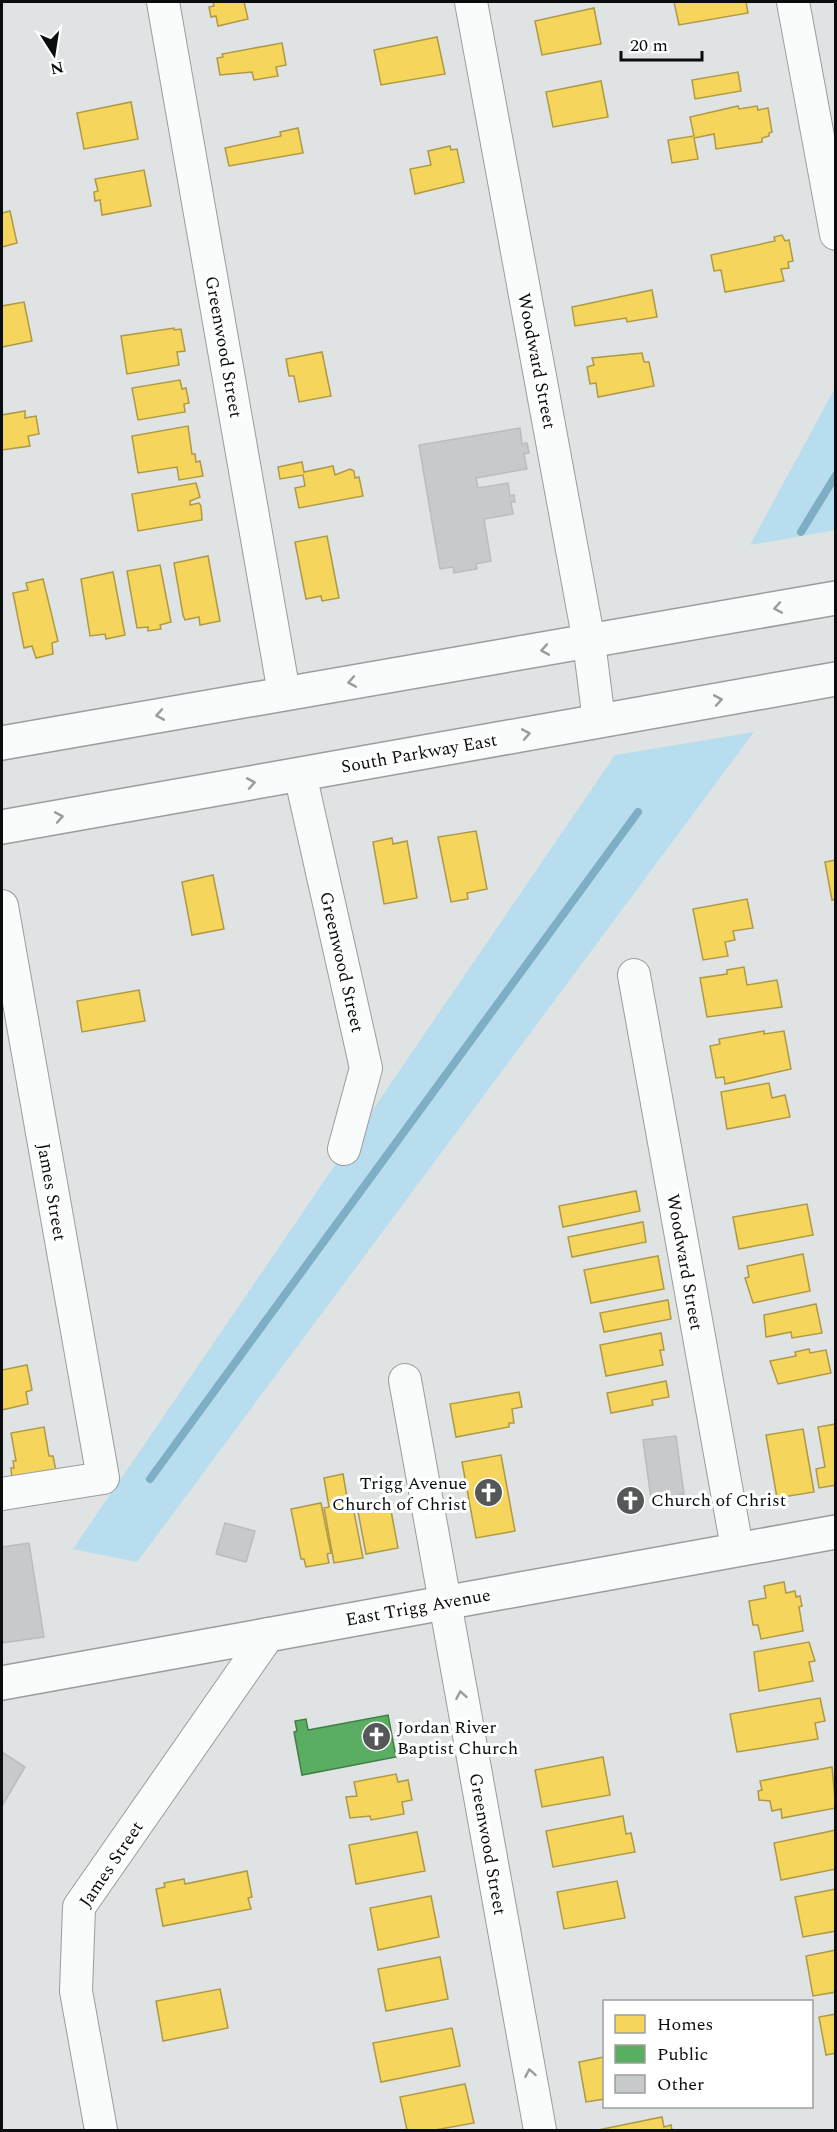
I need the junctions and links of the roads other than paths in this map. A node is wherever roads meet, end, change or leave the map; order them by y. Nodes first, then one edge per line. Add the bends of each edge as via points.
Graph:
1 (164, 2) edge
2 (471, 2) edge
3 (793, 2) edge
4 (836, 234) edge
5 (836, 598) edge
6 (590, 642) junction
7 (836, 679) edge
8 (284, 693) junction
9 (599, 721) junction
10 (2, 743) edge
11 (300, 774) junction
12 (2, 827) edge
13 (2, 906) edge
14 (634, 975) dead end
15 (344, 1149) dead end
16 (405, 1380) dead end
17 (2, 1494) edge
18 (836, 1532) edge
19 (737, 1548) junction
20 (445, 1602) junction
21 (269, 1634) junction
22 (2, 1683) edge
23 (101, 2130) edge
24 (540, 2130) edge

1 - 8 street, Greenwood Street
2 - 6 street, Woodward Street
3 - 4 street
5 -> 6 main road
6 -> 8 main road
6 - 9 street, Woodward Street
9 -> 7 main road, South Parkway East
8 -> 10 main road
11 -> 9 main road, South Parkway East
12 -> 11 main road, South Parkway East
11 - 15 street, Greenwood Street via 366,1068
13 - 17 street, James Street via 103,1478
14 - 19 street, Woodward Street
16 - 20 street, Greenwood Street
18 - 19 main road, East Trigg Avenue
19 - 20 main road, East Trigg Avenue
20 - 21 main road, East Trigg Avenue
24 -> 20 street, Greenwood Street
21 - 22 main road, East Trigg Avenue
21 - 23 street, James Street via 79,1907 76,1991

